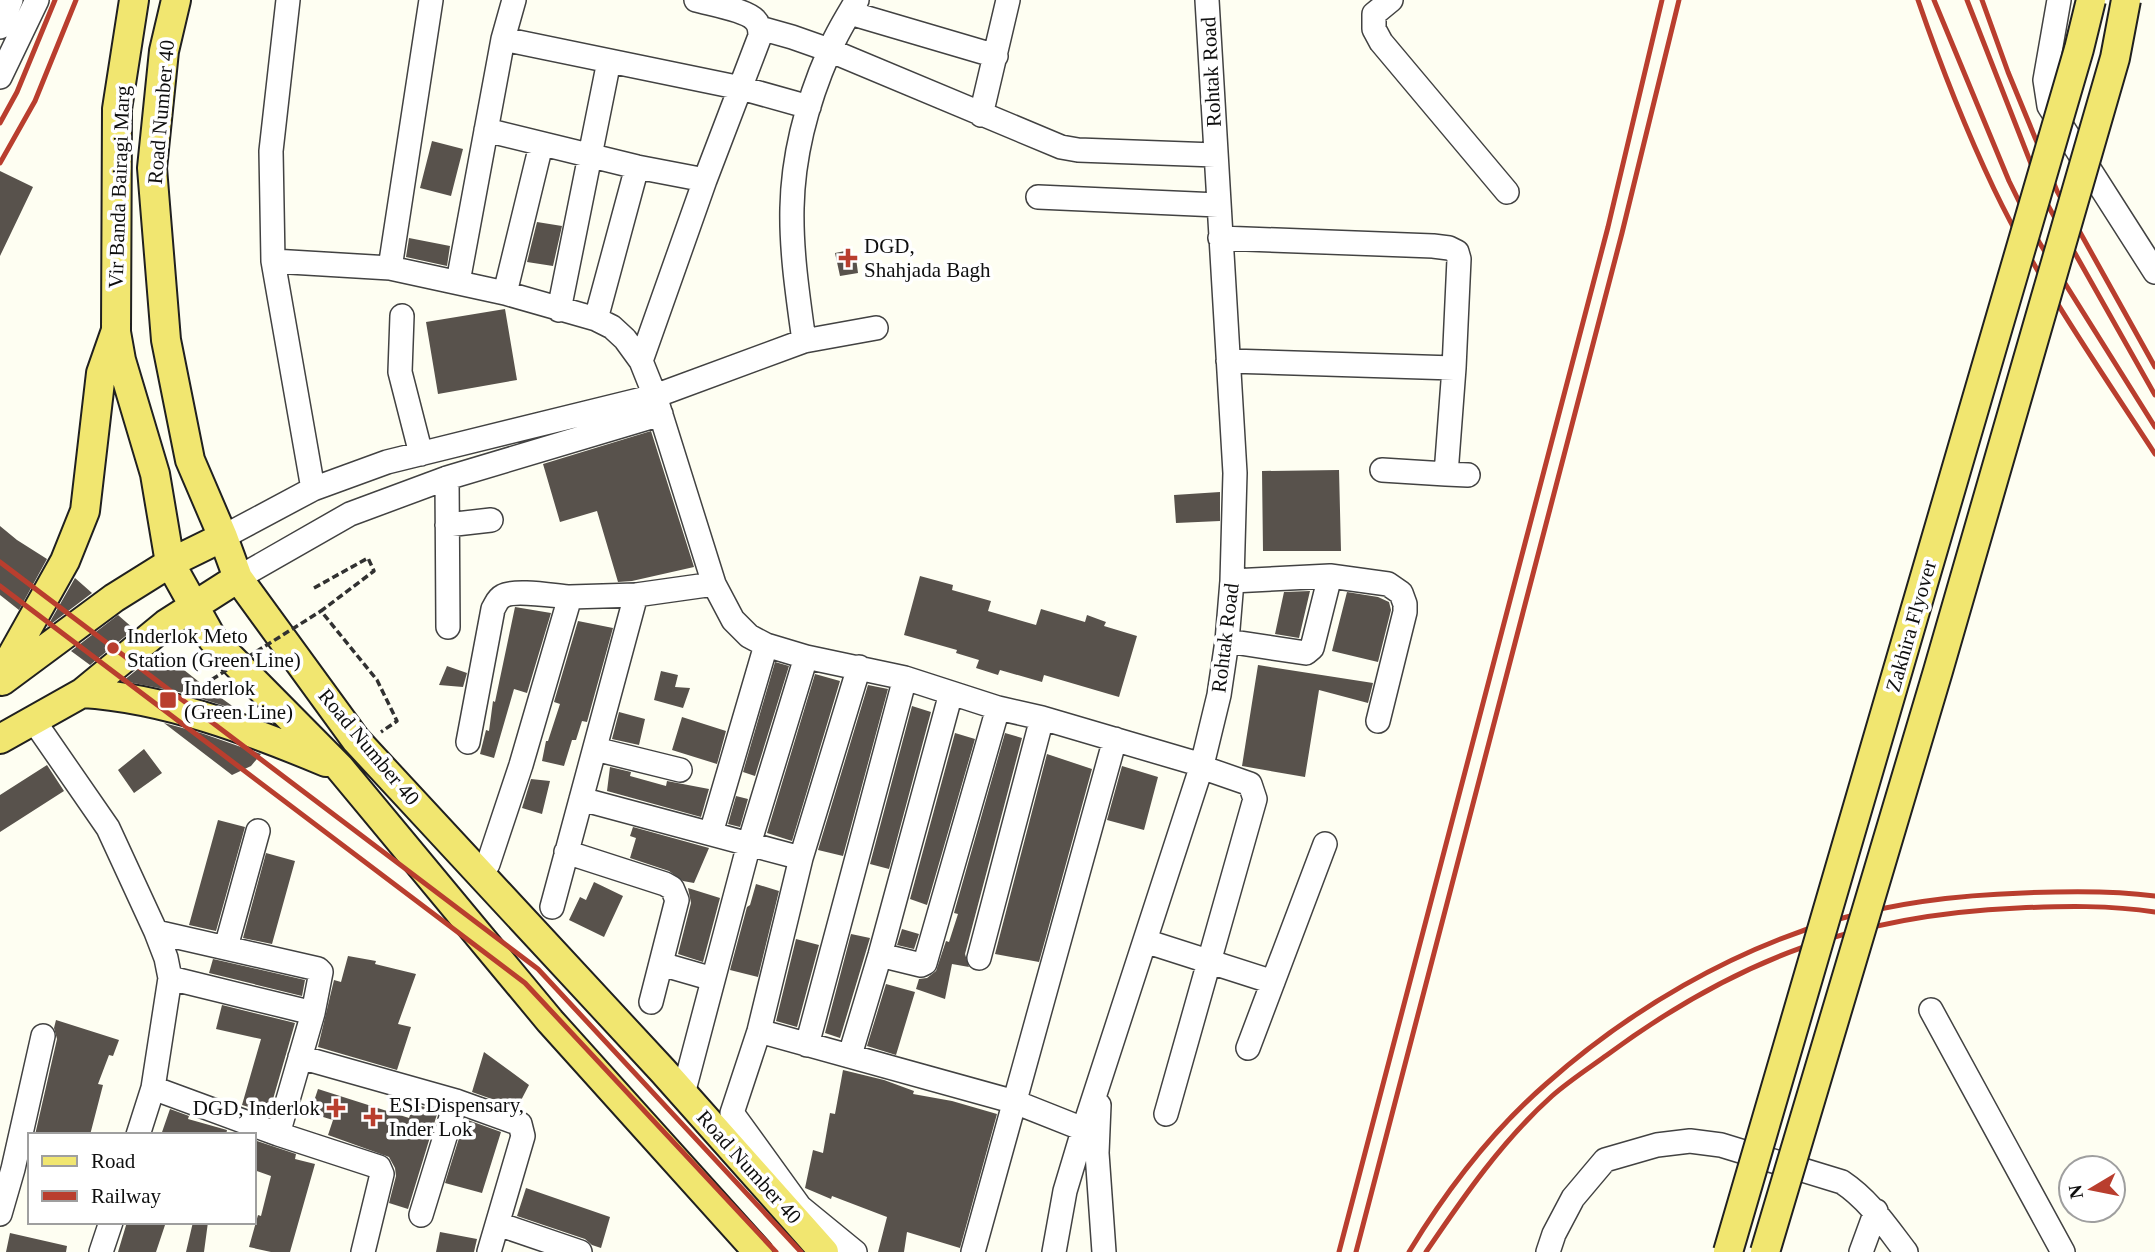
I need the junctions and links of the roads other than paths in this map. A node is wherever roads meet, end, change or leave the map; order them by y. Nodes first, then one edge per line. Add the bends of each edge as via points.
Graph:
1 (37, 0) edge
2 (134, 0) edge
3 (176, 0) edge
4 (288, 0) edge
5 (431, 0) edge
6 (514, 0) edge
7 (696, 0) edge
8 (1008, 0) edge
9 (1207, 0) edge
10 (1391, 0) edge
11 (2059, 0) edge
12 (2091, 0) edge
13 (2126, 0) edge
14 (853, 7) edge
15 (760, 28) junction
16 (503, 39) junction
17 (829, 50) junction
18 (996, 56) junction
19 (609, 61) junction
20 (0, 77) edge
21 (741, 88) junction
22 (809, 107) junction
23 (981, 115) junction
24 (486, 130) junction
25 (541, 145) junction
26 (1215, 155) junction
27 (590, 156) junction
28 (637, 167) junction
29 (705, 180) junction
30 (1507, 192) dead end
31 (1038, 197) dead end
32 (1218, 205) junction
33 (1220, 238) junction
34 (273, 261) junction
35 (390, 268) junction
36 (2155, 272) edge
37 (458, 282) junction
38 (505, 293) junction
39 (559, 310) junction
40 (402, 316) dead end
41 (596, 319) junction
42 (876, 328) dead end
43 (116, 332) junction
44 (804, 341) junction
45 (641, 361) junction
46 (1228, 361) junction
47 (1454, 368) junction
48 (658, 405) junction
49 (421, 454) junction
50 (1382, 470) dead end
51 (447, 478) junction
52 (313, 489) junction
53 (491, 520) dead end
54 (447, 525) junction
55 (223, 537) junction
56 (170, 563) junction
57 (1330, 576) junction
58 (238, 578) junction
59 (1233, 581) junction
60 (714, 584) junction
61 (636, 595) junction
62 (570, 597) junction
63 (194, 605) junction
64 (448, 627) dead end
65 (1227, 641) junction
66 (766, 645) junction
67 (806, 657) junction
68 (859, 667) junction
69 (0, 677) edge
70 (905, 678) junction
71 (0, 683) edge
72 (82, 693) junction
73 (951, 693) junction
74 (998, 708) junction
75 (1042, 718) junction
76 (34, 721) junction
77 (1378, 721) dead end
78 (0, 739) edge
79 (1115, 739) junction
80 (468, 742) dead end
81 (595, 749) junction
82 (1202, 766) junction
83 (338, 767) junction
84 (680, 771) dead end
85 (581, 799) junction
86 (258, 831) dead end
87 (711, 833) junction
88 (749, 844) junction
89 (1325, 844) dead end
90 (566, 852) junction
91 (801, 858) junction
92 (488, 864) dead end
93 (552, 907) dead end
94 (156, 932) junction
95 (1144, 941) junction
96 (226, 947) junction
97 (880, 955) junction
98 (979, 958) dead end
99 (1208, 961) junction
100 (661, 964) junction
101 (170, 978) junction
102 (713, 979) junction
103 (1273, 982) junction
104 (651, 1002) dead end
105 (1931, 1010) dead end
106 (313, 1013) junction
107 (758, 1031) junction
108 (43, 1037) dead end
109 (807, 1045) junction
110 (1248, 1048) dead end
111 (850, 1055) junction
112 (300, 1057) junction
113 (1101, 1074) junction
114 (153, 1088) junction
115 (683, 1094) junction
116 (456, 1101) junction
117 (1015, 1102) junction
118 (1166, 1114) dead end
119 (1083, 1129) junction
120 (139, 1133) edge
121 (278, 1135) junction
122 (6, 1168) edge
123 (1876, 1211) junction
124 (0, 1214) edge
125 (421, 1215) dead end
126 (110, 1224) edge
127 (498, 1224) junction
128 (542, 1246) edge
129 (102, 1252) edge
130 (363, 1252) edge
131 (489, 1252) edge
132 (580, 1252) edge
133 (758, 1252) edge
134 (824, 1252) edge
135 (855, 1252) edge
136 (973, 1252) edge
137 (1054, 1252) edge
138 (1104, 1252) edge
139 (1548, 1252) edge
140 (1728, 1252) edge
141 (1765, 1252) edge
142 (1861, 1252) edge
143 (1906, 1252) edge
144 (2063, 1252) edge

1 - 20 street
2 - 43 main road, Vir Banda Bairagi Marg via 117,109
3 - 55 main road, Road Number 40 via 164,51 152,169 166,340 190,460
4 - 34 street via 271,151
5 - 35 street
6 - 16 street
7 - 15 street via 746,14
8 - 18 street
9 - 26 street, Rohtak Road
10 - 30 street via 1374,14 1374,29 1381,42
11 - 36 street via 2045,80 2049,106
12 - 140 main road, Zakhira Flyover, bridge
13 - 141 main road, Zakhira Flyover, bridge via 2104,99
14 - 17 street
14 - 18 street
15 - 17 street
15 - 21 street
16 - 19 street
16 - 24 street
17 - 22 street
17 - 23 street
18 - 23 street
19 - 21 street
19 - 27 street
21 - 22 street
21 - 29 street
22 - 44 street via 795,167 792,206
23 - 26 street via 1061,147
24 - 25 street
24 - 37 street
25 - 27 street
25 - 38 street
26 - 32 street, Rohtak Road
27 - 28 street
27 - 39 street
28 - 29 street
28 - 41 street
29 - 45 street
31 - 32 street
32 - 33 street, Rohtak Road
33 - 46 street, Rohtak Road
33 - 47 street via 1433,246 1457,252
34 - 35 street
34 - 52 street
35 - 37 street
37 - 38 street
38 - 39 street
39 - 41 street
40 - 49 street via 400,372
41 - 45 street via 625,339
42 - 44 street
43 - 56 main road, Road Number 40 via 155,474
43 - 69 main road via 101,373 85,511 65,561
44 - 48 street
45 - 48 street
46 - 47 street
46 - 59 street, Rohtak Road via 1235,473
47 - 50 street via 1457,475
48 - 49 street
48 - 51 street
48 - 60 street
49 - 52 street
51 - 54 street
51 - 58 street via 350,514
52 - 55 street
53 - 54 street
54 - 64 street
55 - 56 main road
55 - 58 main road, Road Number 40
56 - 63 main road, Road Number 40
56 - 71 main road via 114,598
57 - 59 street
57 - 65 street via 1312,648 1306,653
57 - 77 street via 1388,584 1404,599 1405,612
58 - 63 main road
58 - 115 main road, Road Number 40 via 356,740
59 - 65 street, Rohtak Road
60 - 61 street
60 - 66 street via 733,620
61 - 62 street
61 - 81 street
62 - 80 street via 506,594 499,598 493,609
62 - 92 street
63 - 72 main road
63 - 83 main road, Road Number 40 via 213,640
65 - 82 street, Rohtak Road
66 - 67 street
66 - 87 street
67 - 68 street
67 - 88 street
68 - 70 street
68 - 91 street
70 - 73 street
70 - 109 street
72 - 76 main road
72 - 83 main road via 151,703 277,742
73 - 74 street
73 - 97 street
74 - 75 street
74 - 97 street via 925,963
75 - 79 street
75 - 98 street
76 - 78 main road
76 - 94 street via 108,828
79 - 82 street
79 - 117 street
81 - 84 street
81 - 85 street
82 - 95 street, Rohtak Road
82 - 99 street via 1250,784 1255,799
83 - 133 main road, Road Number 40 via 550,1021
85 - 87 street
85 - 90 street
86 - 96 street
87 - 88 street
88 - 91 street
88 - 102 street
89 - 103 street
90 - 93 street
90 - 100 street via 672,888 677,900
91 - 107 street
94 - 96 street
94 - 101 street
95 - 99 street
95 - 113 street, Rohtak Road
96 - 106 street via 318,970 322,976
97 - 111 street
99 - 103 street
99 - 118 street
100 - 102 street
100 - 104 street
101 - 106 street
101 - 114 street
102 - 115 street
103 - 110 street
105 - 144 street
106 - 112 street
107 - 109 street
107 - 135 street via 732,1113 800,1207
108 - 122 street
109 - 111 street
111 - 117 street
112 - 116 street
112 - 121 street
113 - 119 street, Rohtak Road
113 - 138 street via 1097,1153
114 - 120 street
114 - 121 street
115 - 134 main road, Road Number 40
116 - 125 street
116 - 127 street via 522,1127
117 - 119 street
117 - 136 street
119 - 137 street, Rohtak Road
121 - 130 street via 381,1170
122 - 124 street
123 - 139 street via 1842,1182 1748,1153 1690,1141 1657,1145 1605,1160 1573,1198
123 - 142 street
123 - 143 street
126 - 129 street
127 - 128 street
127 - 131 street
128 - 132 street

